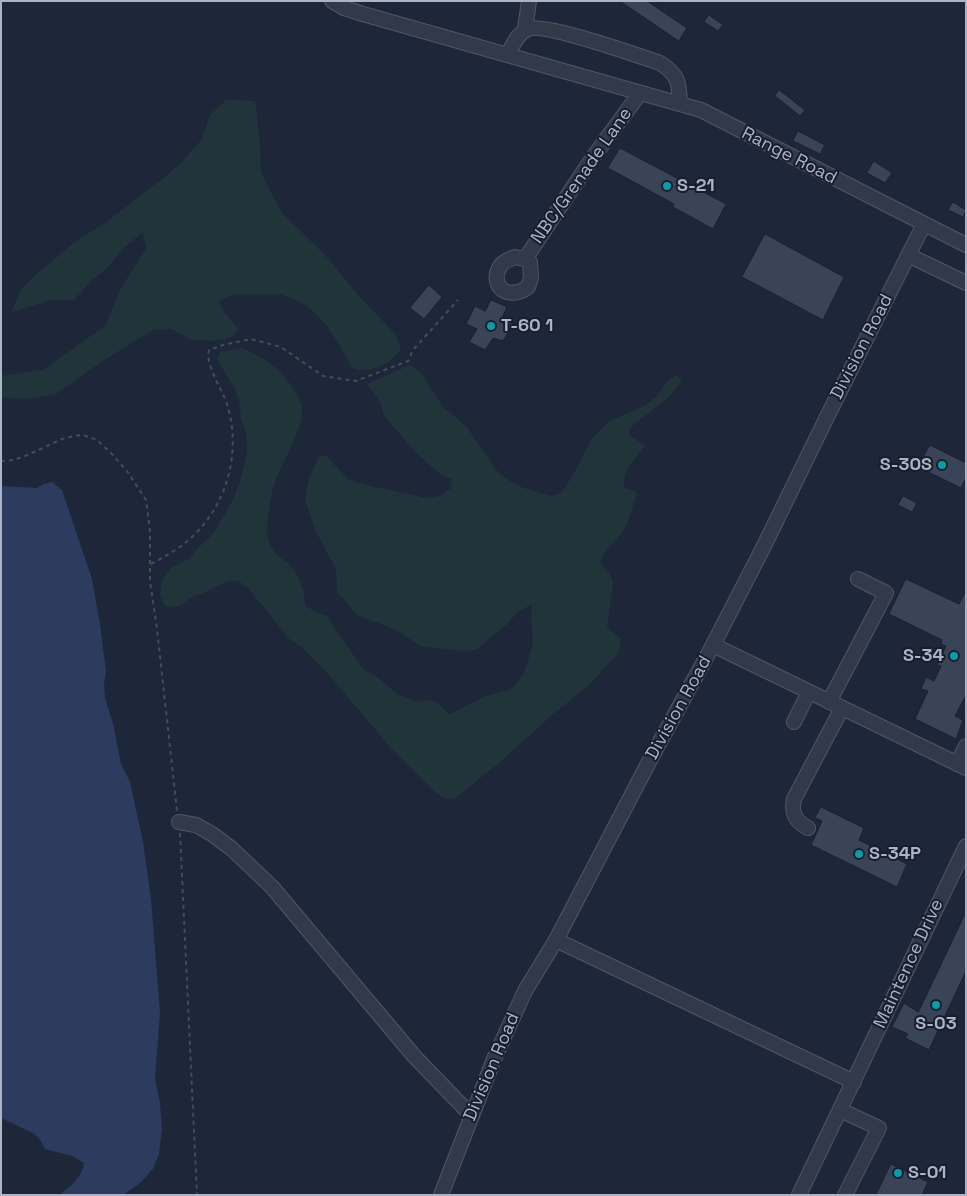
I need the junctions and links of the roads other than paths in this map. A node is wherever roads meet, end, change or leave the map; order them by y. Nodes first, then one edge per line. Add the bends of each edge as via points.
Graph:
1 (332, 1) edge
2 (529, 1) edge
3 (525, 30) junction
4 (507, 55) junction
5 (640, 93) junction
6 (680, 104) junction
7 (924, 224) junction
8 (966, 245) edge
9 (908, 256) junction
10 (525, 259) dead end
11 (966, 284) edge
12 (858, 579) dead end
13 (713, 646) junction
14 (808, 692) junction
15 (836, 705) junction
16 (794, 722) dead end
17 (966, 746) edge
18 (961, 766) edge
19 (178, 822) road end
20 (808, 828) dead end
21 (966, 846) edge
22 (556, 940) junction
23 (854, 1082) junction
24 (840, 1110) junction
25 (471, 1115) junction
26 (441, 1195) edge
27 (799, 1195) edge
28 (845, 1195) edge

1 - 4 street, Range Road via 344,8
2 - 3 street
3 - 4 street
3 - 6 street via 533,27 553,30 660,63 677,78
4 - 5 street, Range Road
5 - 6 street, Range Road
5 - 10 street, NBC/Grenade Lane
6 - 7 street, Range Road via 701,110
7 - 8 street, Range Road
7 - 9 street, Division Road
9 - 11 street
9 - 13 street, Division Road
12 - 15 street via 886,593
13 - 14 street
13 - 22 street, Division Road
14 - 15 street
14 - 16 street
15 - 18 street
15 - 20 street via 792,807 794,817
17 - 18 street
19 - 25 street via 196,825 212,834 272,887 414,1056
21 - 23 street, Maintence Drive
22 - 23 street
22 - 25 street, Division Road via 525,991
23 - 24 street, Maintence Drive
24 - 27 street, Maintence Drive
24 - 28 street via 879,1128
25 - 26 street, Division Road

